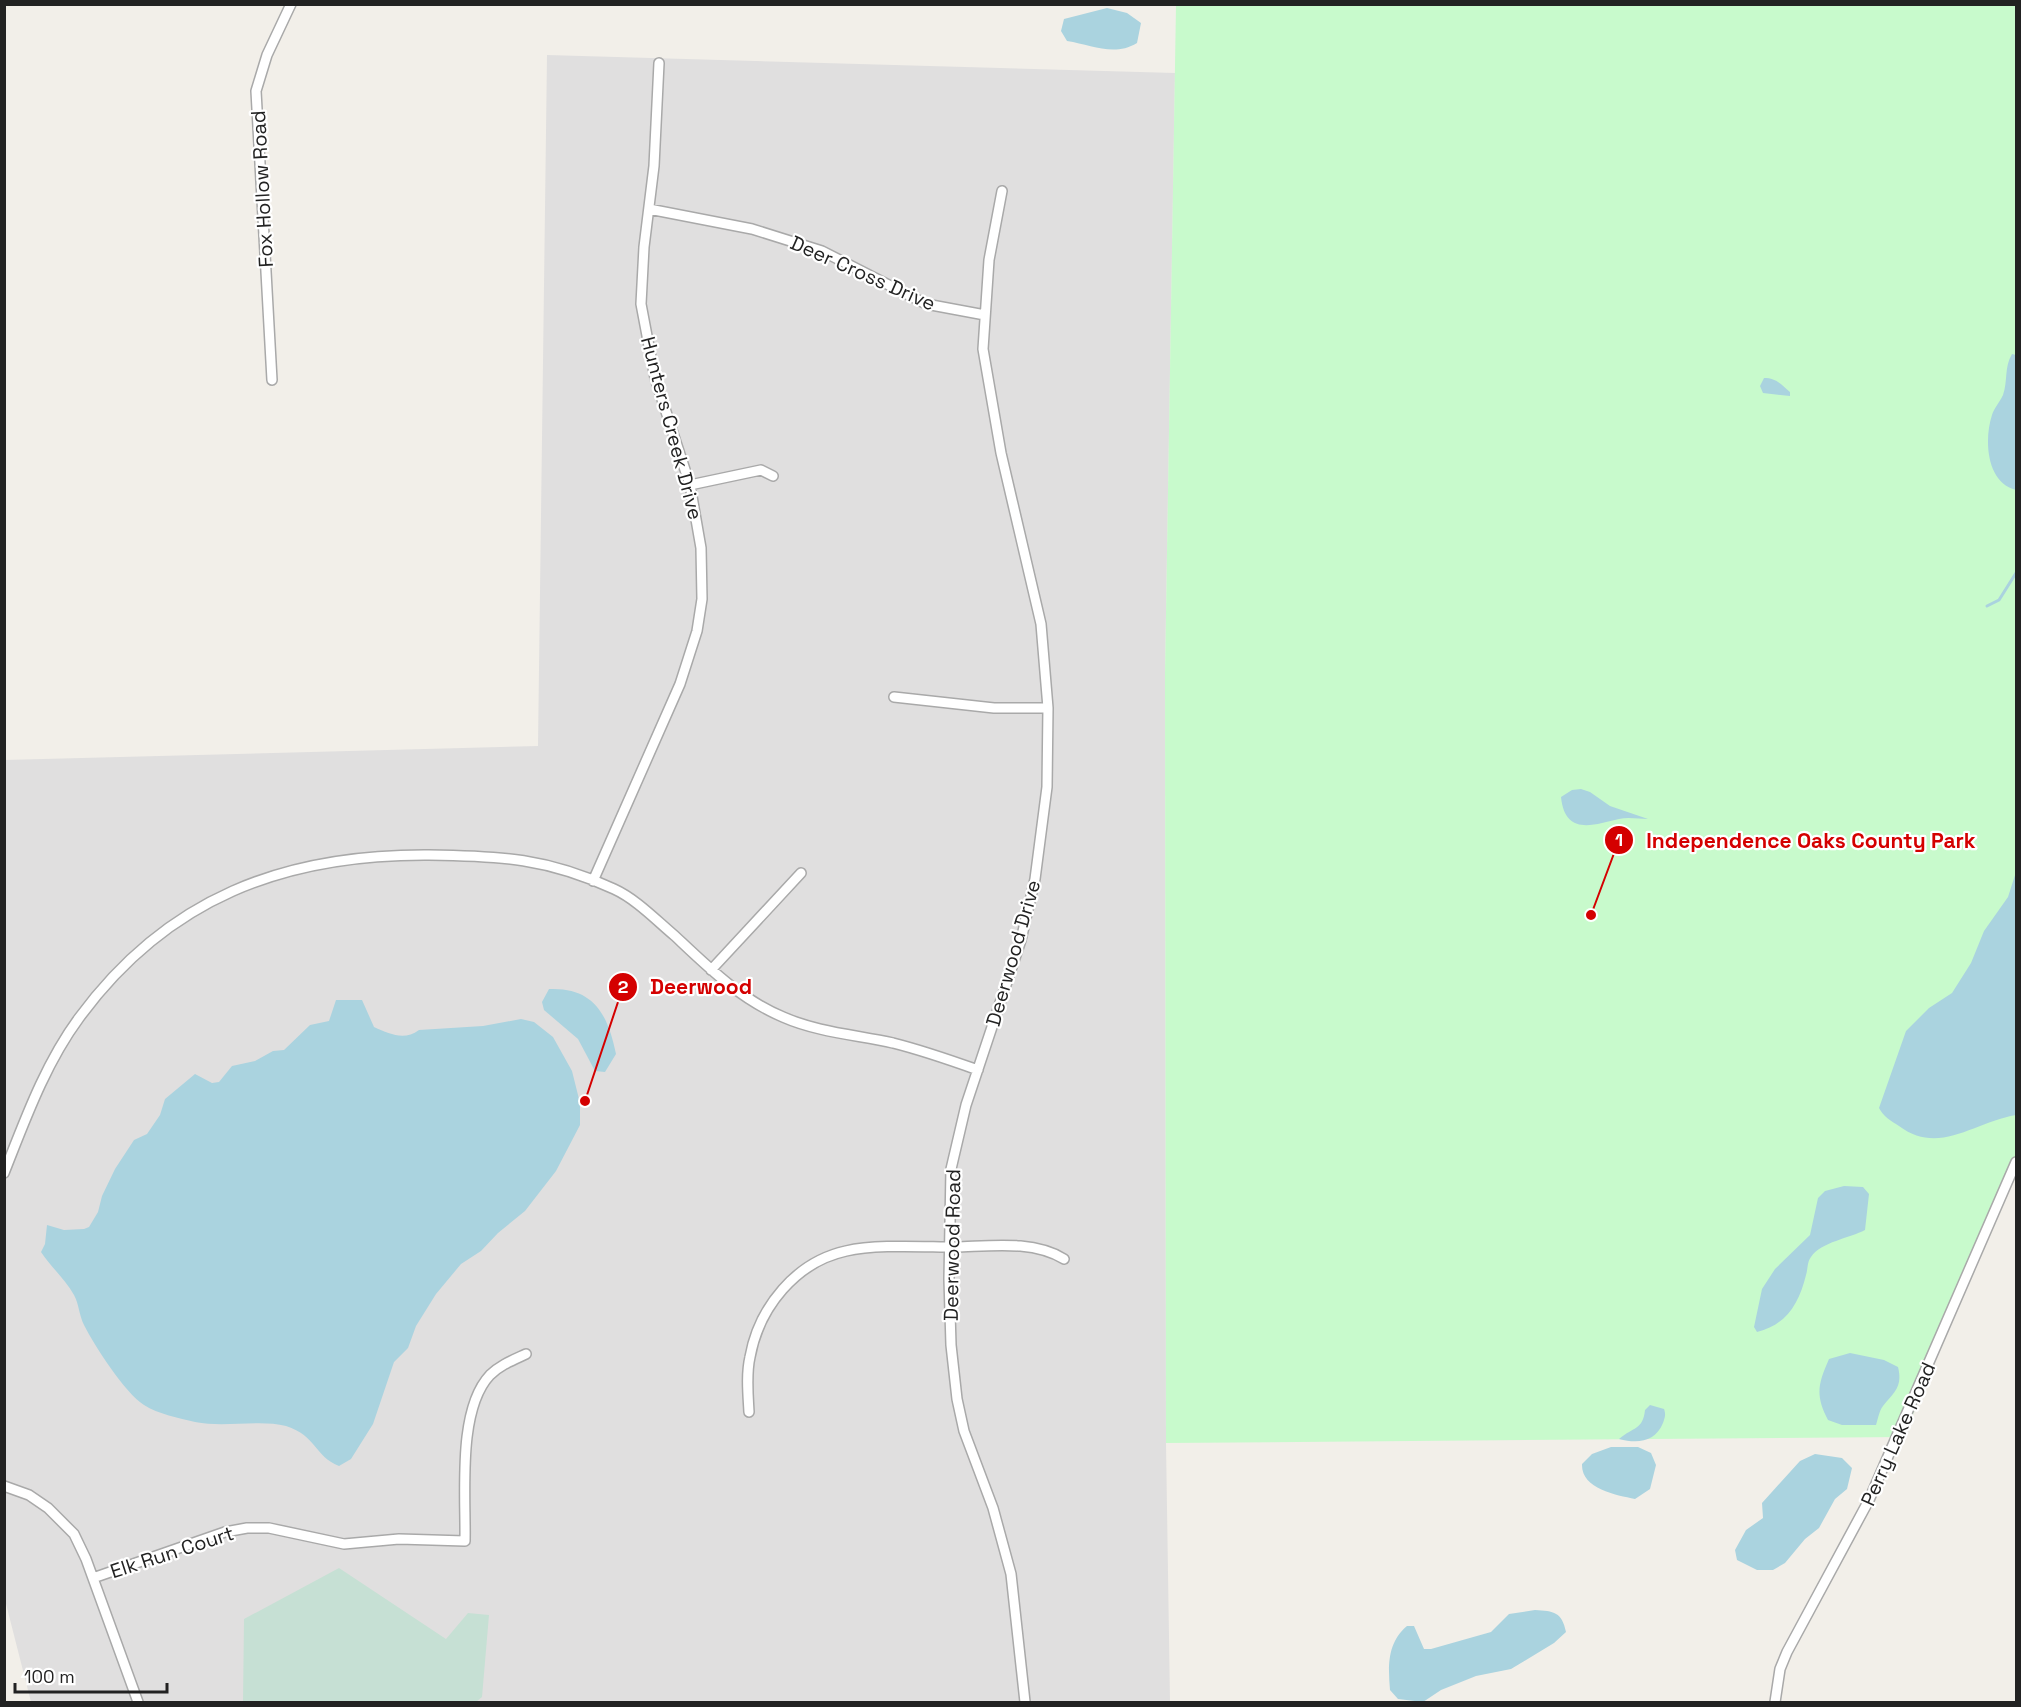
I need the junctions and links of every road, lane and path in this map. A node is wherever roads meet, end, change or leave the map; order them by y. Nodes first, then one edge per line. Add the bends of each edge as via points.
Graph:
1 (291, 4) edge
2 (659, 63) dead end
3 (1002, 191) dead end
4 (649, 209) junction
5 (985, 315) junction
6 (272, 380) dead end
7 (772, 476) dead end
8 (690, 485) junction
9 (894, 697) dead end
10 (1048, 708) junction
11 (801, 873) dead end
12 (593, 881) junction
13 (711, 970) junction
14 (978, 1070) junction
15 (2016, 1162) edge
16 (4, 1173) edge
17 (949, 1247) junction
18 (1064, 1258) dead end
19 (526, 1354) dead end
20 (748, 1412) dead end
21 (4, 1486) edge
22 (93, 1578) junction
23 (138, 1702) edge
24 (1025, 1702) edge
25 (1775, 1702) edge

1 - 6 street, Fox Hollow Road via 267,54 256,91
2 - 4 street, Hunters Creek Drive
3 - 5 street via 989,260
4 - 5 street, Deer Cross Drive via 752,229 802,244 855,266 926,304
4 - 8 street, Hunters Creek Drive via 641,304 655,378
5 - 10 street, Deerwood Drive via 983,349 1001,453 1041,624
7 - 8 street via 761,470
8 - 12 street, Hunters Creek Drive via 701,548 702,599 697,631 671,706
9 - 10 street via 994,708
10 - 14 street, Deerwood Drive via 1047,788 1035,879 1021,940
11 - 13 street
12 - 13 street via 617,890 653,916
12 - 16 street via 541,862 500,856 389,855 330,860 295,868 221,896 187,915 128,960 78,1019 38,1091
13 - 14 street via 762,1008 787,1019 897,1044
14 - 17 street, Deerwood Road via 951,1169
15 - 25 street, Perry Lake Road via 1869,1500 1787,1652
17 - 18 street via 1037,1247
17 - 20 street via 846,1251 806,1268 771,1305 754,1338 748,1370
17 - 24 street, Deerwood Road via 951,1345 957,1400 1011,1574
19 - 22 street, Elk Run Court via 497,1369 478,1392 468,1436 465,1541 399,1539 344,1544 269,1528 247,1528
21 - 22 street via 29,1495 64,1522 74,1534
22 - 23 street

